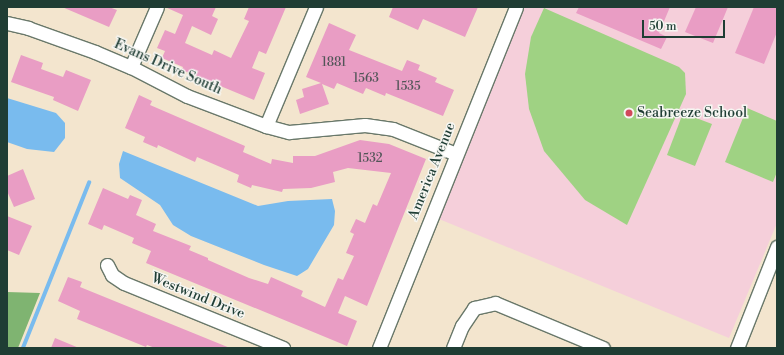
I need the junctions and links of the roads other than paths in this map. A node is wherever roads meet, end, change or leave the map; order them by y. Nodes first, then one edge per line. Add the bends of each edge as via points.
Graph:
1 (157, 7) edge
2 (316, 7) edge
3 (516, 7) edge
4 (7, 23) edge
5 (131, 67) junction
6 (266, 126) junction
7 (456, 154) junction
8 (777, 247) edge
9 (107, 265) dead end
10 (284, 348) edge
11 (379, 348) edge
12 (453, 348) edge
13 (603, 348) edge
14 (736, 348) edge

1 - 5 street
2 - 6 street
3 - 7 street, America Avenue
4 - 5 street, Evans Drive South via 28,28
5 - 6 street, Evans Drive South via 187,96
6 - 7 street, Evans Drive South via 289,132 365,125 393,128
7 - 11 street, America Avenue
8 - 14 street
9 - 10 street, Westwind Drive via 112,276 124,283
12 - 13 street via 462,326 474,308 495,303

